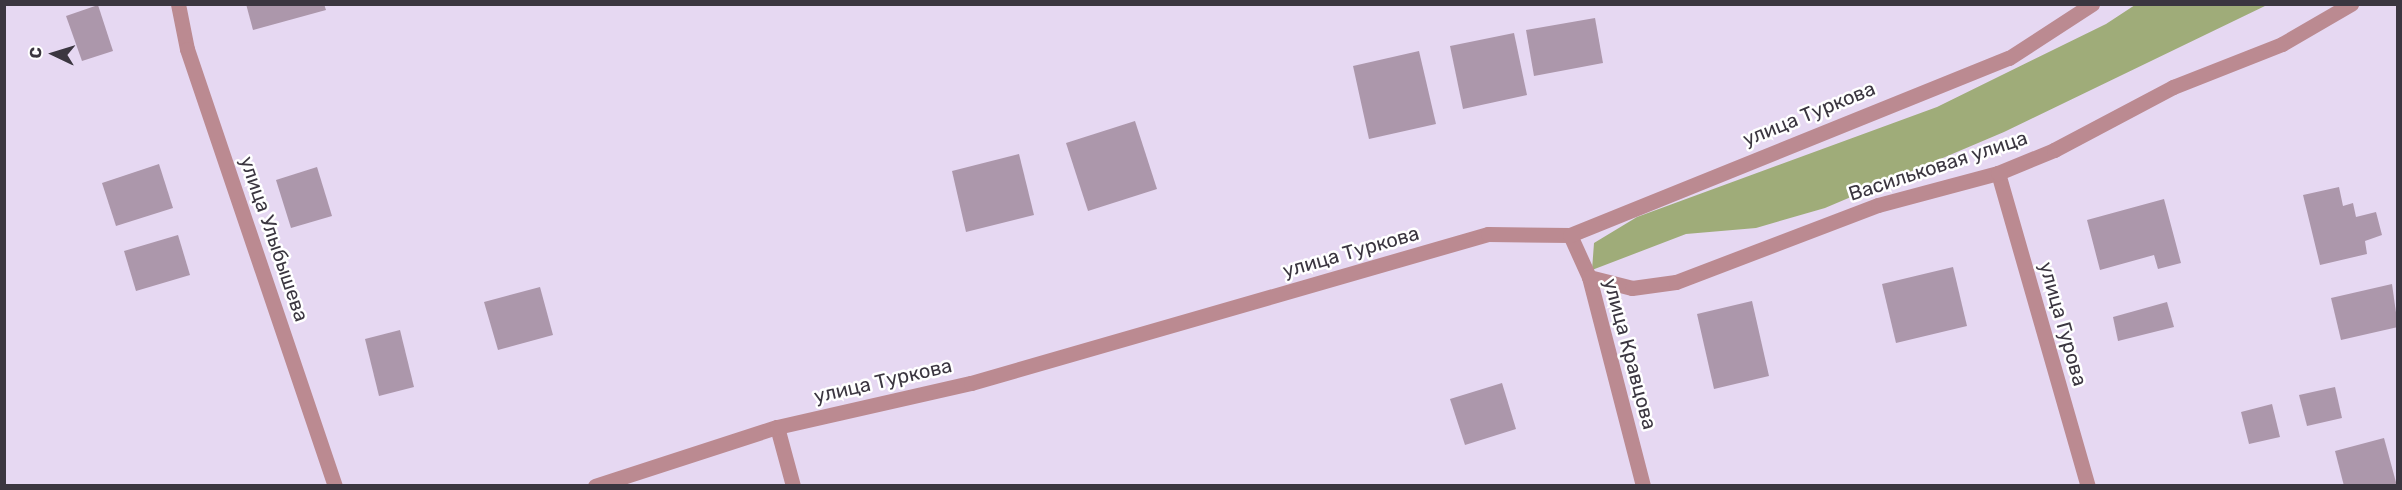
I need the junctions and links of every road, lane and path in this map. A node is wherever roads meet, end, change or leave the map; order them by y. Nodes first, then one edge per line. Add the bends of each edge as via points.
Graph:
1 (178, 4) edge
2 (2092, 4) edge
3 (2351, 4) edge
4 (1998, 173) junction
5 (1570, 235) junction
6 (1588, 277) junction
7 (777, 427) junction
8 (335, 486) edge
9 (595, 486) edge
10 (793, 486) edge
11 (1642, 486) edge
12 (2088, 486) edge

1 - 8 street, улица Улыбышева via 187,49
2 - 5 street, улица Туркова via 2009,58
3 - 4 street, Васильковая улица via 2282,44 2173,87 2054,150
4 - 6 street, Васильковая улица via 1878,205 1676,282 1632,288
4 - 12 street, улица Гурова
5 - 6 street, улица Кравцова
5 - 7 street, улица Туркова via 1488,234 971,382
6 - 11 street, улица Кравцова
7 - 9 street, улица Туркова
7 - 10 street

